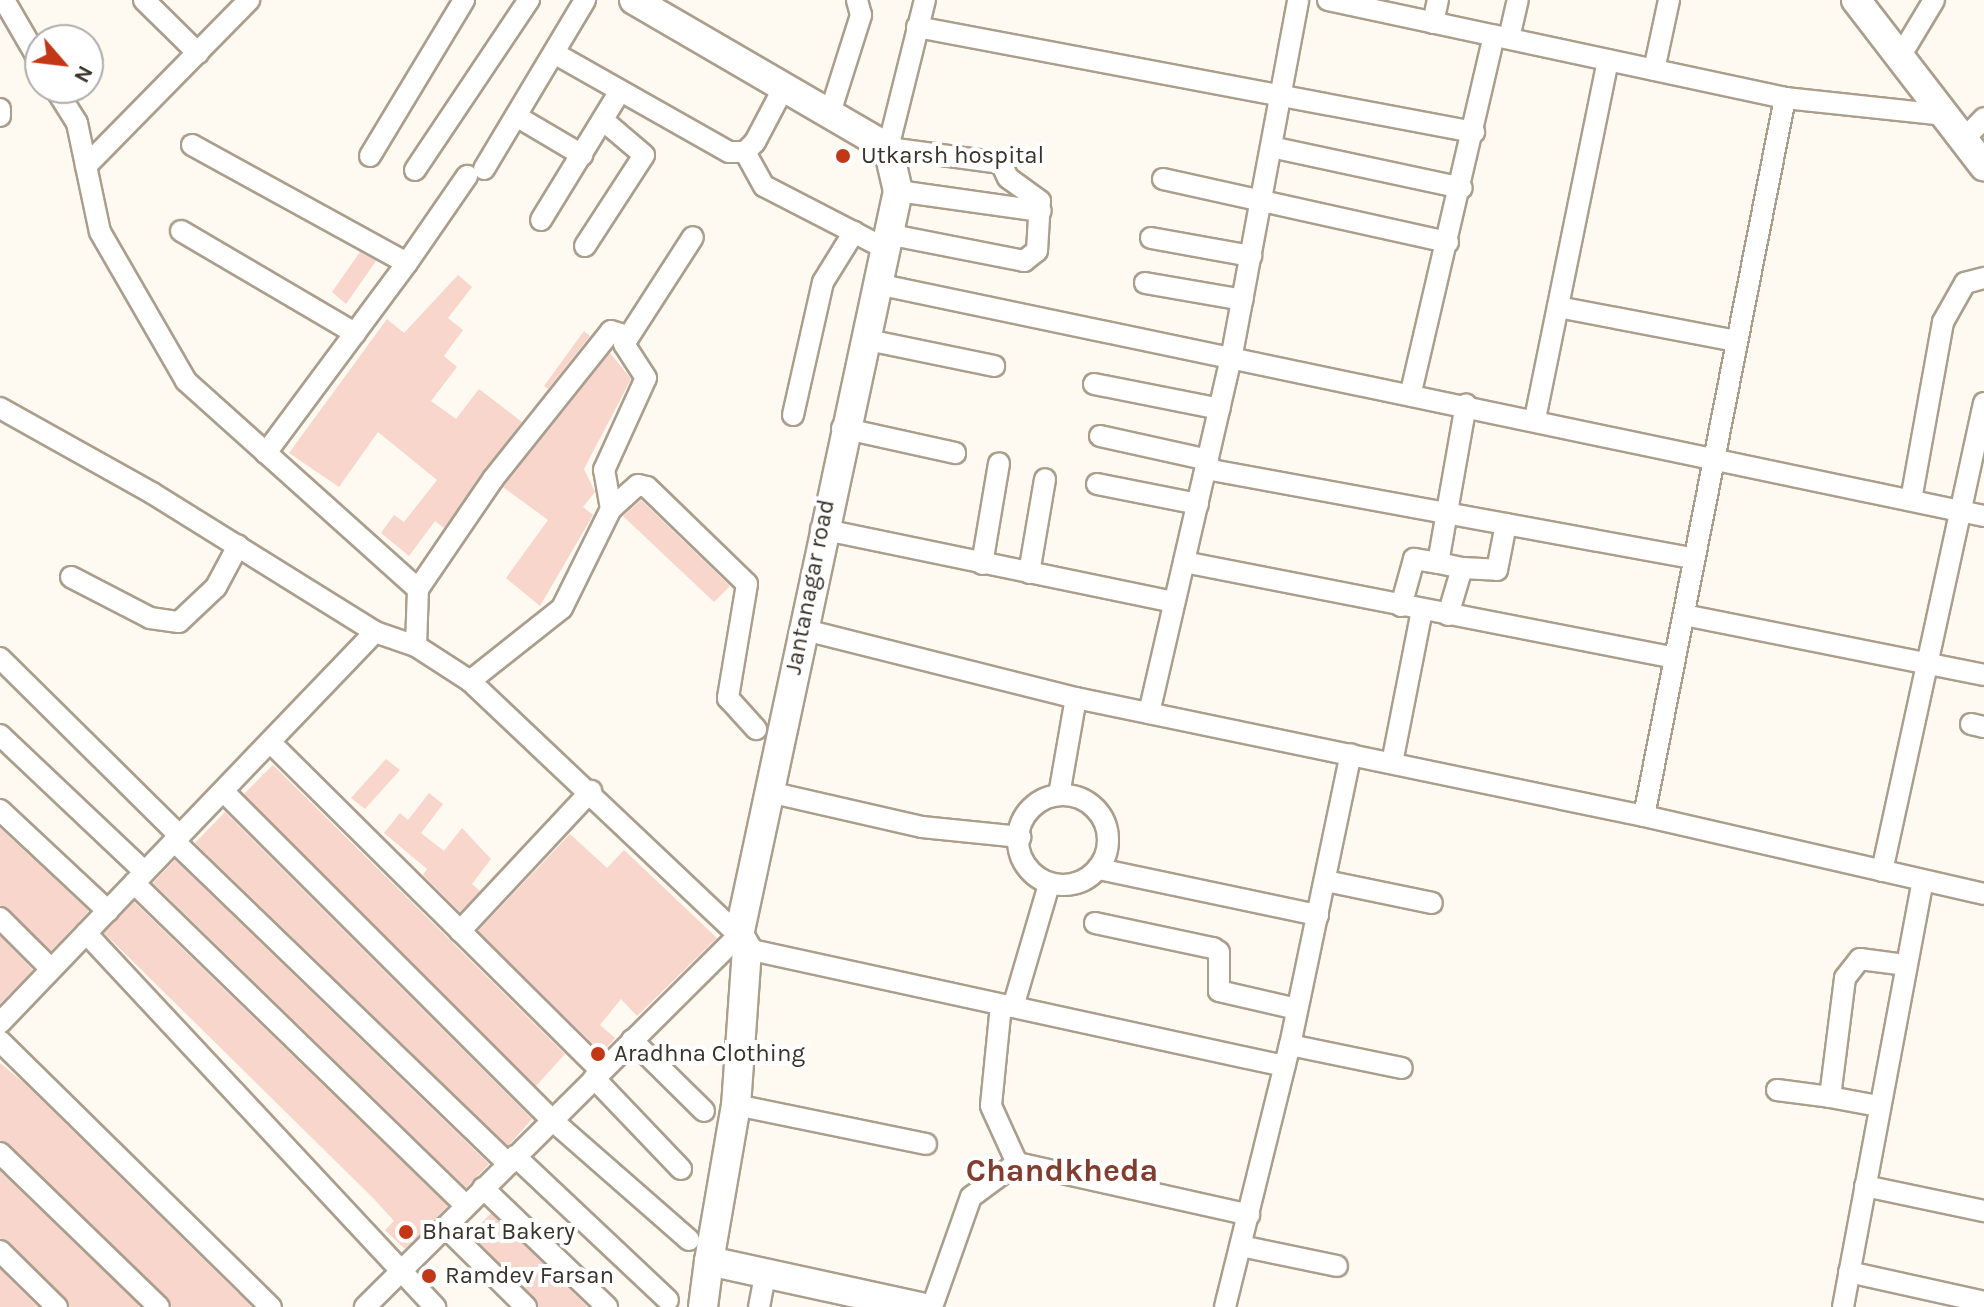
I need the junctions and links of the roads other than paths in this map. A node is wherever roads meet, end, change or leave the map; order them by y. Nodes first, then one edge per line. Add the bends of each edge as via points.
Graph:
1 (144, 0) edge
2 (464, 0) edge
3 (529, 0) edge
4 (585, 0) edge
5 (634, 0) edge
6 (857, 0) edge
7 (925, 0) edge
8 (1298, 0) edge
9 (1328, 0) edge
10 (1438, 0) edge
11 (1518, 0) edge
12 (1669, 0) edge
13 (1856, 0) edge
14 (1934, 0) edge
15 (246, 1) edge
16 (3, 2) edge
17 (1360, 3) edge
18 (1433, 23) junction
19 (917, 27) junction
20 (24, 36) edge
21 (1502, 37) junction
22 (198, 53) junction
23 (554, 53) junction
24 (1901, 55) junction
25 (1608, 60) junction
26 (1654, 70) junction
27 (783, 89) junction
28 (620, 91) junction
29 (1282, 98) junction
30 (1785, 98) junction
31 (65, 104) edge
32 (0, 109) edge
33 (830, 113) junction
34 (1943, 115) junction
35 (0, 116) edge
36 (516, 116) junction
37 (1984, 118) edge
38 (604, 121) junction
39 (1474, 132) junction
40 (1964, 139) junction
41 (192, 145) dead end
42 (1271, 147) junction
43 (888, 148) junction
44 (745, 152) junction
45 (582, 155) junction
46 (370, 156) dead end
47 (86, 166) junction
48 (1984, 166) edge
49 (415, 170) dead end
50 (1163, 179) dead end
51 (1462, 188) junction
52 (898, 191) junction
53 (1259, 202) junction
54 (1041, 211) junction
55 (541, 220) dead end
56 (181, 231) dead end
57 (854, 232) junction
58 (693, 237) dead end
59 (1151, 238) dead end
60 (886, 241) junction
61 (1448, 242) junction
62 (585, 246) dead end
63 (1251, 256) junction
64 (407, 263) junction
65 (1984, 278) edge
66 (1145, 283) dead end
67 (877, 284) junction
68 (1243, 300) junction
69 (1558, 307) junction
70 (355, 333) junction
71 (627, 336) junction
72 (863, 339) junction
73 (1737, 341) junction
74 (1232, 354) junction
75 (994, 366) dead end
76 (1094, 384) dead end
77 (1411, 392) junction
78 (1984, 403) edge
79 (1466, 404) junction
80 (0, 408) edge
81 (1220, 409) junction
82 (793, 415) dead end
83 (1535, 419) junction
84 (842, 428) junction
85 (1100, 436) dead end
86 (266, 453) junction
87 (955, 453) dead end
88 (1714, 457) junction
89 (999, 463) dead end
90 (1207, 464) junction
91 (1045, 479) dead end
92 (1097, 484) dead end
93 (1911, 500) junction
94 (1198, 504) junction
95 (611, 509) junction
96 (1958, 510) junction
97 (1444, 513) junction
98 (1984, 516) edge
99 (1506, 524) junction
100 (821, 529) junction
101 (238, 546) junction
102 (1694, 559) junction
103 (1184, 562) junction
104 (1438, 563) junction
105 (982, 564) junction
106 (1462, 568) junction
107 (1029, 573) junction
108 (71, 577) dead end
109 (418, 589) junction
110 (1174, 602) junction
111 (1401, 606) junction
112 (1422, 610) junction
113 (1448, 615) junction
114 (1684, 615) junction
115 (801, 629) junction
116 (375, 632) junction
117 (416, 646) junction
118 (0, 658) edge
119 (1675, 658) junction
120 (1925, 664) junction
121 (1984, 675) edge
122 (470, 681) junction
123 (1076, 698) junction
124 (1149, 713) junction
125 (756, 729) dead end
126 (0, 735) edge
127 (270, 742) junction
128 (1351, 754) junction
129 (1392, 763) junction
130 (223, 791) junction
131 (591, 791) junction
132 (769, 792) junction
133 (1059, 795) junction
134 (0, 810) edge
135 (1644, 816) junction
136 (1020, 837) junction
137 (177, 839) junction
138 (1099, 869) junction
139 (1882, 871) junction
140 (139, 878) junction
141 (1326, 881) junction
142 (1923, 881) junction
143 (1049, 885) junction
144 (1984, 894) edge
145 (1432, 903) dead end
146 (108, 911) junction
147 (1318, 915) junction
148 (0, 918) edge
149 (1095, 923) dead end
150 (460, 931) junction
151 (86, 933) junction
152 (743, 942) junction
153 (1905, 965) junction
154 (51, 969) junction
155 (1007, 1006) junction
156 (1297, 1009) junction
157 (0, 1026) edge
158 (632, 1040) junction
159 (1290, 1045) junction
160 (1284, 1066) junction
161 (1402, 1068) dead end
162 (598, 1075) junction
163 (1777, 1090) dead end
164 (1830, 1097) junction
165 (736, 1105) junction
166 (1878, 1106) junction
167 (704, 1111) dead end
168 (552, 1120) junction
169 (926, 1144) dead end
170 (0, 1153) edge
171 (511, 1160) junction
172 (1017, 1163) junction
173 (681, 1169) dead end
174 (1865, 1186) junction
175 (483, 1188) junction
176 (466, 1206) junction
177 (1984, 1211) edge
178 (1249, 1215) junction
179 (445, 1227) junction
180 (689, 1240) dead end
181 (1241, 1246) junction
182 (0, 1251) edge
183 (709, 1261) junction
184 (1337, 1266) dead end
185 (400, 1272) junction
186 (766, 1272) junction
187 (1849, 1272) junction
188 (668, 1300) dead end
189 (852, 1301) edge
190 (1984, 1302) edge
191 (57, 1307) edge
192 (159, 1307) edge
193 (271, 1307) edge
194 (365, 1307) edge
195 (435, 1307) edge
196 (526, 1307) edge
197 (607, 1307) edge
198 (703, 1307) edge
199 (759, 1307) edge
200 (920, 1307) edge
201 (932, 1307) edge
202 (1225, 1307) edge
203 (1843, 1307) edge

1 - 22 street
2 - 46 street
3 - 49 street
4 - 23 street
5 - 27 street
6 - 33 street via 861,15
7 - 19 street
8 - 29 street
9 - 17 street
10 - 18 street
11 - 21 street
12 - 26 street
13 - 24 street
14 - 24 street
15 - 22 street
16 - 20 street
17 - 18 street
18 - 21 street
19 - 29 street
19 - 43 street
21 - 25 street
21 - 39 street
22 - 47 street
23 - 28 street
23 - 36 street
24 - 34 street
25 - 26 street
25 - 69 street
26 - 30 street
27 - 33 street
27 - 44 street
28 - 38 street
28 - 44 street via 712,144
29 - 39 street
29 - 42 street
30 - 34 street
30 - 73 street
31 - 47 street via 77,123
32 - 35 street
33 - 43 street
34 - 40 street
36 - 45 street
36 - 64 street
37 - 40 street
38 - 45 street
38 - 62 street via 644,155
39 - 51 street
40 - 48 street
41 - 64 street
42 - 51 street
42 - 53 street
43 - 52 street, Jantanagar road
43 - 54 street via 992,159 1037,195
44 - 57 street via 764,186
45 - 55 street
47 - 86 street via 100,232 186,381
50 - 53 street
51 - 61 street
52 - 54 street
52 - 60 street, Jantanagar road
53 - 61 street
53 - 63 street
54 - 60 street via 1037,251 1024,261
56 - 70 street
57 - 60 street
57 - 82 street via 823,282
58 - 71 street
59 - 63 street
60 - 67 street, Jantanagar road
61 - 77 street
63 - 68 street
64 - 70 street
65 - 93 street via 1965,283 1943,322
66 - 68 street
67 - 72 street, Jantanagar road
67 - 74 street
68 - 74 street
69 - 73 street
69 - 83 street
70 - 86 street
71 - 95 street via 627,351 646,378 604,470
71 - 109 street via 611,331 493,479
72 - 75 street
72 - 84 street, Jantanagar road
73 - 88 street
74 - 77 street
74 - 81 street
76 - 81 street
77 - 79 street
78 - 96 street
79 - 83 street
79 - 97 street
80 - 101 street
81 - 90 street
83 - 88 street
84 - 87 street
84 - 100 street, Jantanagar road
85 - 90 street
86 - 109 street
88 - 93 street
88 - 102 street
89 - 105 street
90 - 94 street
90 - 97 street
91 - 107 street
92 - 94 street
93 - 96 street
94 - 103 street
95 - 122 street via 562,608
95 - 125 street via 632,488 647,487 741,573 748,594 728,698
96 - 98 street
96 - 120 street
97 - 99 street
97 - 104 street
99 - 102 street
99 - 106 street via 1497,570
100 - 105 street
100 - 115 street, Jantanagar road
101 - 108 street via 216,587 179,622 150,618
101 - 116 street
102 - 114 street
103 - 110 street
103 - 111 street
104 - 106 street
104 - 111 street via 1414,559
105 - 107 street
106 - 113 street
107 - 110 street
109 - 117 street
110 - 124 street
111 - 112 street
112 - 113 street
112 - 129 street
113 - 119 street
114 - 119 street
114 - 120 street
115 - 123 street
115 - 132 street, Jantanagar road
116 - 117 street
116 - 127 street
117 - 122 street
118 - 137 street
119 - 135 street
120 - 121 street
120 - 139 street
122 - 131 street
123 - 124 street
123 - 133 street
124 - 128 street
126 - 140 street
127 - 130 street
127 - 150 street
128 - 129 street
128 - 141 street
129 - 135 street
130 - 137 street
130 - 168 street
131 - 150 street
131 - 152 street
132 - 136 street via 922,827
132 - 152 street, Jantanagar road
133 - 136 street via 1049,794 1030,808
133 - 138 street via 1102,816 1108,828
134 - 146 street
135 - 139 street
136 - 143 street via 1028,865
137 - 140 street
137 - 171 street
138 - 143 street via 1081,886
138 - 147 street
139 - 142 street
140 - 146 street
140 - 176 street
141 - 145 street
141 - 147 street
142 - 144 street
142 - 153 street
143 - 155 street
146 - 151 street
147 - 156 street
148 - 154 street
149 - 156 street via 1213,948 1219,952 1219,991
150 - 162 street
151 - 154 street
151 - 185 street
152 - 155 street
152 - 158 street
152 - 165 street, Jantanagar road
153 - 164 street via 1860,959 1848,968
153 - 166 street
154 - 157 street
155 - 160 street
155 - 172 street via 991,1106
156 - 159 street
157 - 193 street
158 - 162 street
158 - 167 street
159 - 160 street
159 - 161 street
160 - 178 street
162 - 168 street
162 - 173 street
163 - 164 street
164 - 166 street
165 - 169 street
165 - 183 street, Jantanagar road
166 - 174 street
168 - 171 street
168 - 180 street
170 - 192 street
171 - 175 street
171 - 188 street
172 - 178 street
172 - 201 street via 971,1197
174 - 177 street
174 - 187 street
175 - 176 street
175 - 197 street
176 - 179 street
178 - 181 street
179 - 185 street
179 - 196 street
181 - 184 street
181 - 202 street
182 - 191 street
183 - 186 street
183 - 198 street, Jantanagar road
185 - 194 street
185 - 195 street
186 - 189 street
186 - 199 street
187 - 190 street
187 - 203 street
189 - 200 street

